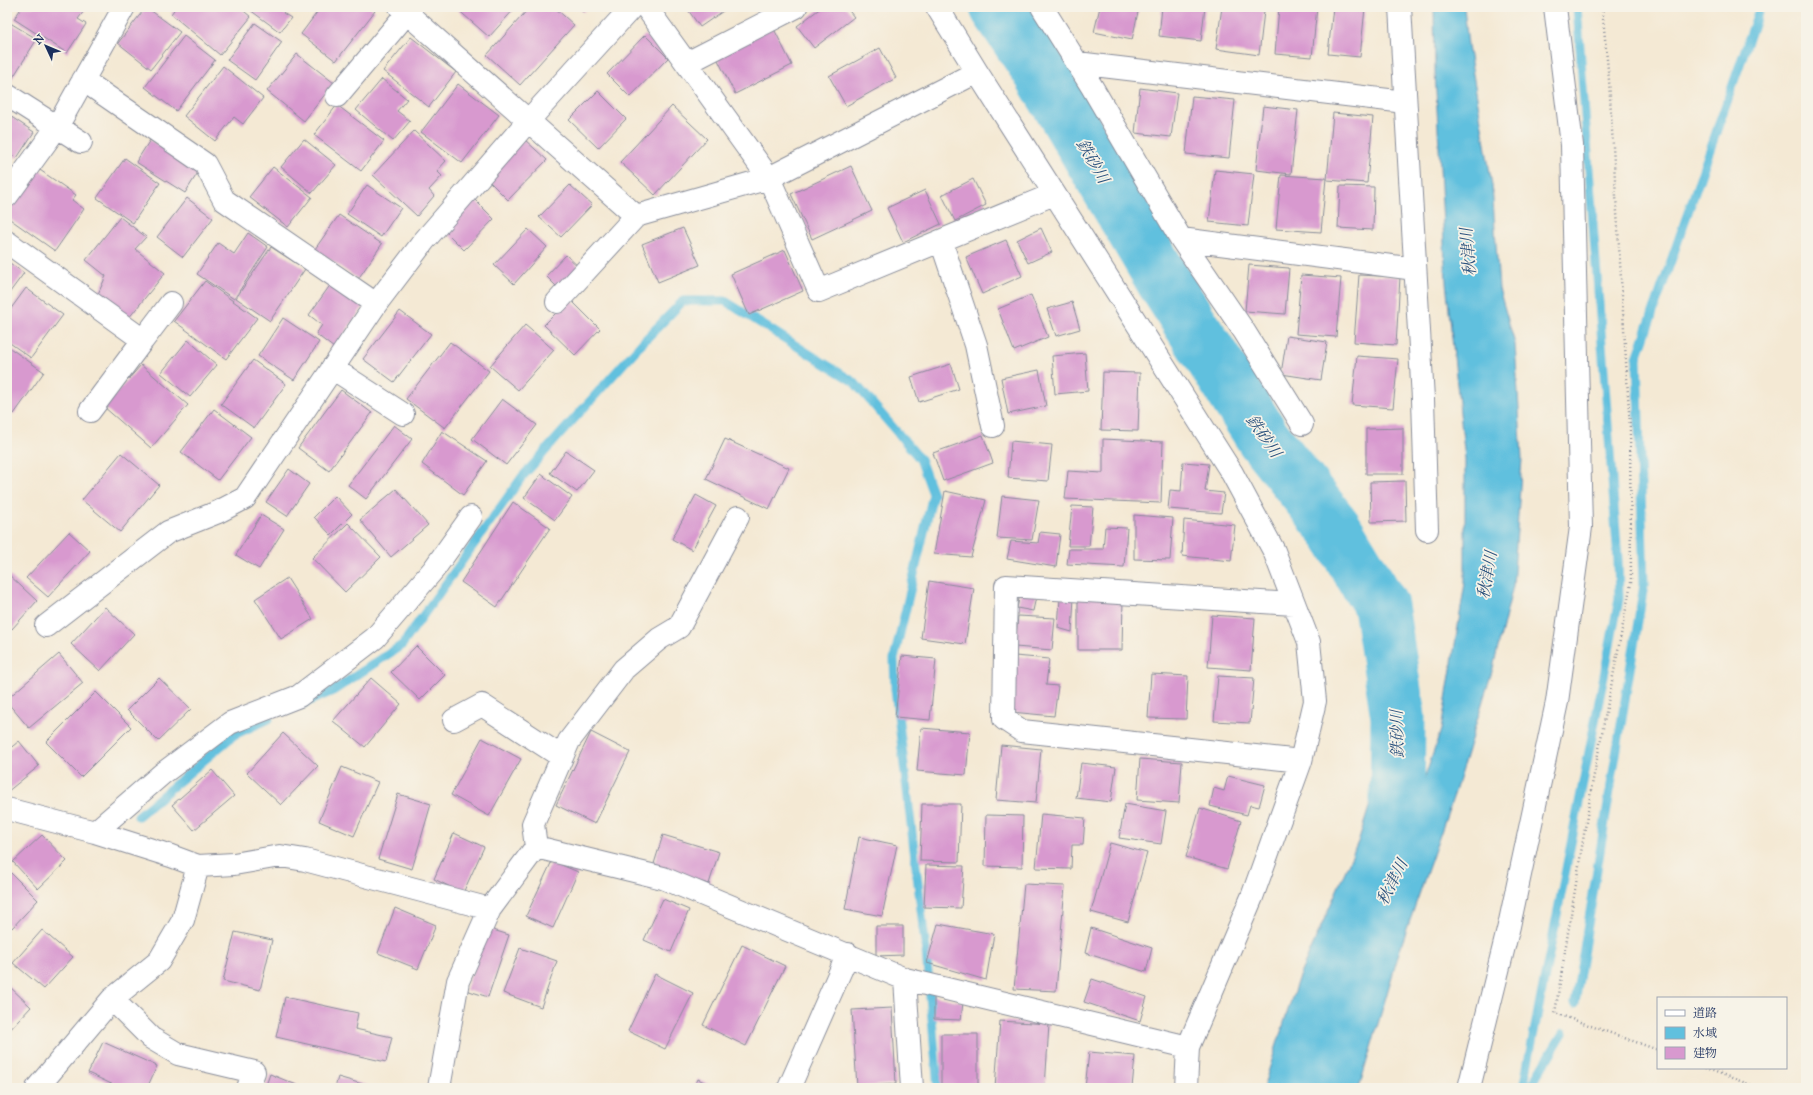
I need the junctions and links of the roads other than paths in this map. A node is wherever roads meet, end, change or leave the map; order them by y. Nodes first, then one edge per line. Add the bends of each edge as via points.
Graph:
1 (124, 7) edge
2 (632, 7) edge
3 (646, 7) edge
4 (796, 7) edge
5 (937, 7) edge
6 (1042, 7) edge
7 (1400, 7) edge
8 (1555, 7) edge
9 (406, 9) edge
10 (1076, 63) junction
11 (687, 64) junction
12 (976, 72) junction
13 (83, 80) junction
14 (7, 95) edge
15 (336, 96) dead end
16 (1405, 102) junction
17 (528, 121) junction
18 (57, 127) junction
19 (81, 142) dead end
20 (769, 178) junction
21 (1054, 194) junction
22 (7, 196) edge
23 (636, 216) junction
24 (1181, 239) junction
25 (941, 241) junction
26 (7, 242) edge
27 (1415, 269) junction
28 (557, 302) dead end
29 (171, 303) dead end
30 (376, 304) junction
31 (143, 340) junction
32 (332, 368) junction
33 (90, 411) dead end
34 (403, 414) dead end
35 (1302, 424) dead end
36 (993, 426) dead end
37 (471, 517) dead end
38 (738, 517) dead end
39 (1428, 530) dead end
40 (1294, 604) junction
41 (46, 626) dead end
42 (454, 720) dead end
43 (562, 756) junction
44 (1300, 761) junction
45 (7, 809) edge
46 (95, 832) junction
47 (536, 847) junction
48 (198, 866) junction
49 (490, 909) junction
50 (848, 954) junction
51 (905, 979) junction
52 (112, 998) junction
53 (1188, 1048) junction
54 (37, 1088) edge
55 (248, 1088) edge
56 (439, 1088) edge
57 (789, 1088) edge
58 (912, 1088) edge
59 (1186, 1088) edge
60 (1469, 1088) edge

1 - 13 street
2 - 17 street
3 - 11 street
4 - 11 street
5 - 12 street
6 - 10 street
7 - 16 street
8 - 60 street via 1572,145 1580,527 1558,702 1509,926
9 - 15 street
9 - 17 street
10 - 16 street
10 - 24 street
11 - 20 street
12 - 20 street
12 - 21 street
13 - 18 street
13 - 30 street via 205,164 224,200
14 - 18 street
16 - 27 street
17 - 23 street
17 - 30 street via 424,241
18 - 19 street
18 - 22 street
20 - 23 street
20 - 25 street via 819,291
21 - 25 street
21 - 40 street via 1232,473 1274,551
23 - 28 street
24 - 27 street
24 - 35 street via 1244,331
25 - 36 street via 976,345
26 - 31 street
27 - 39 street
29 - 31 street
30 - 32 street
31 - 33 street
32 - 34 street
32 - 41 street via 245,498 168,532
37 - 46 street via 434,569 375,638 299,696 230,723 162,774
38 - 43 street via 678,628 659,639 624,669 569,741
40 - 44 street via 1309,642 1315,701
40 - 44 street via 1006,586 1004,719 1022,731
42 - 43 street via 482,705
43 - 47 street via 533,824
44 - 53 street via 1252,897
45 - 46 street
46 - 48 street
47 - 49 street
47 - 50 street via 663,878
48 - 49 street via 234,864 280,856 305,860
48 - 52 street via 183,920 159,961
49 - 56 street via 458,981
50 - 51 street
50 - 57 street
51 - 53 street
51 - 58 street
52 - 54 street
52 - 55 street via 151,1038 178,1054 254,1072
53 - 59 street

